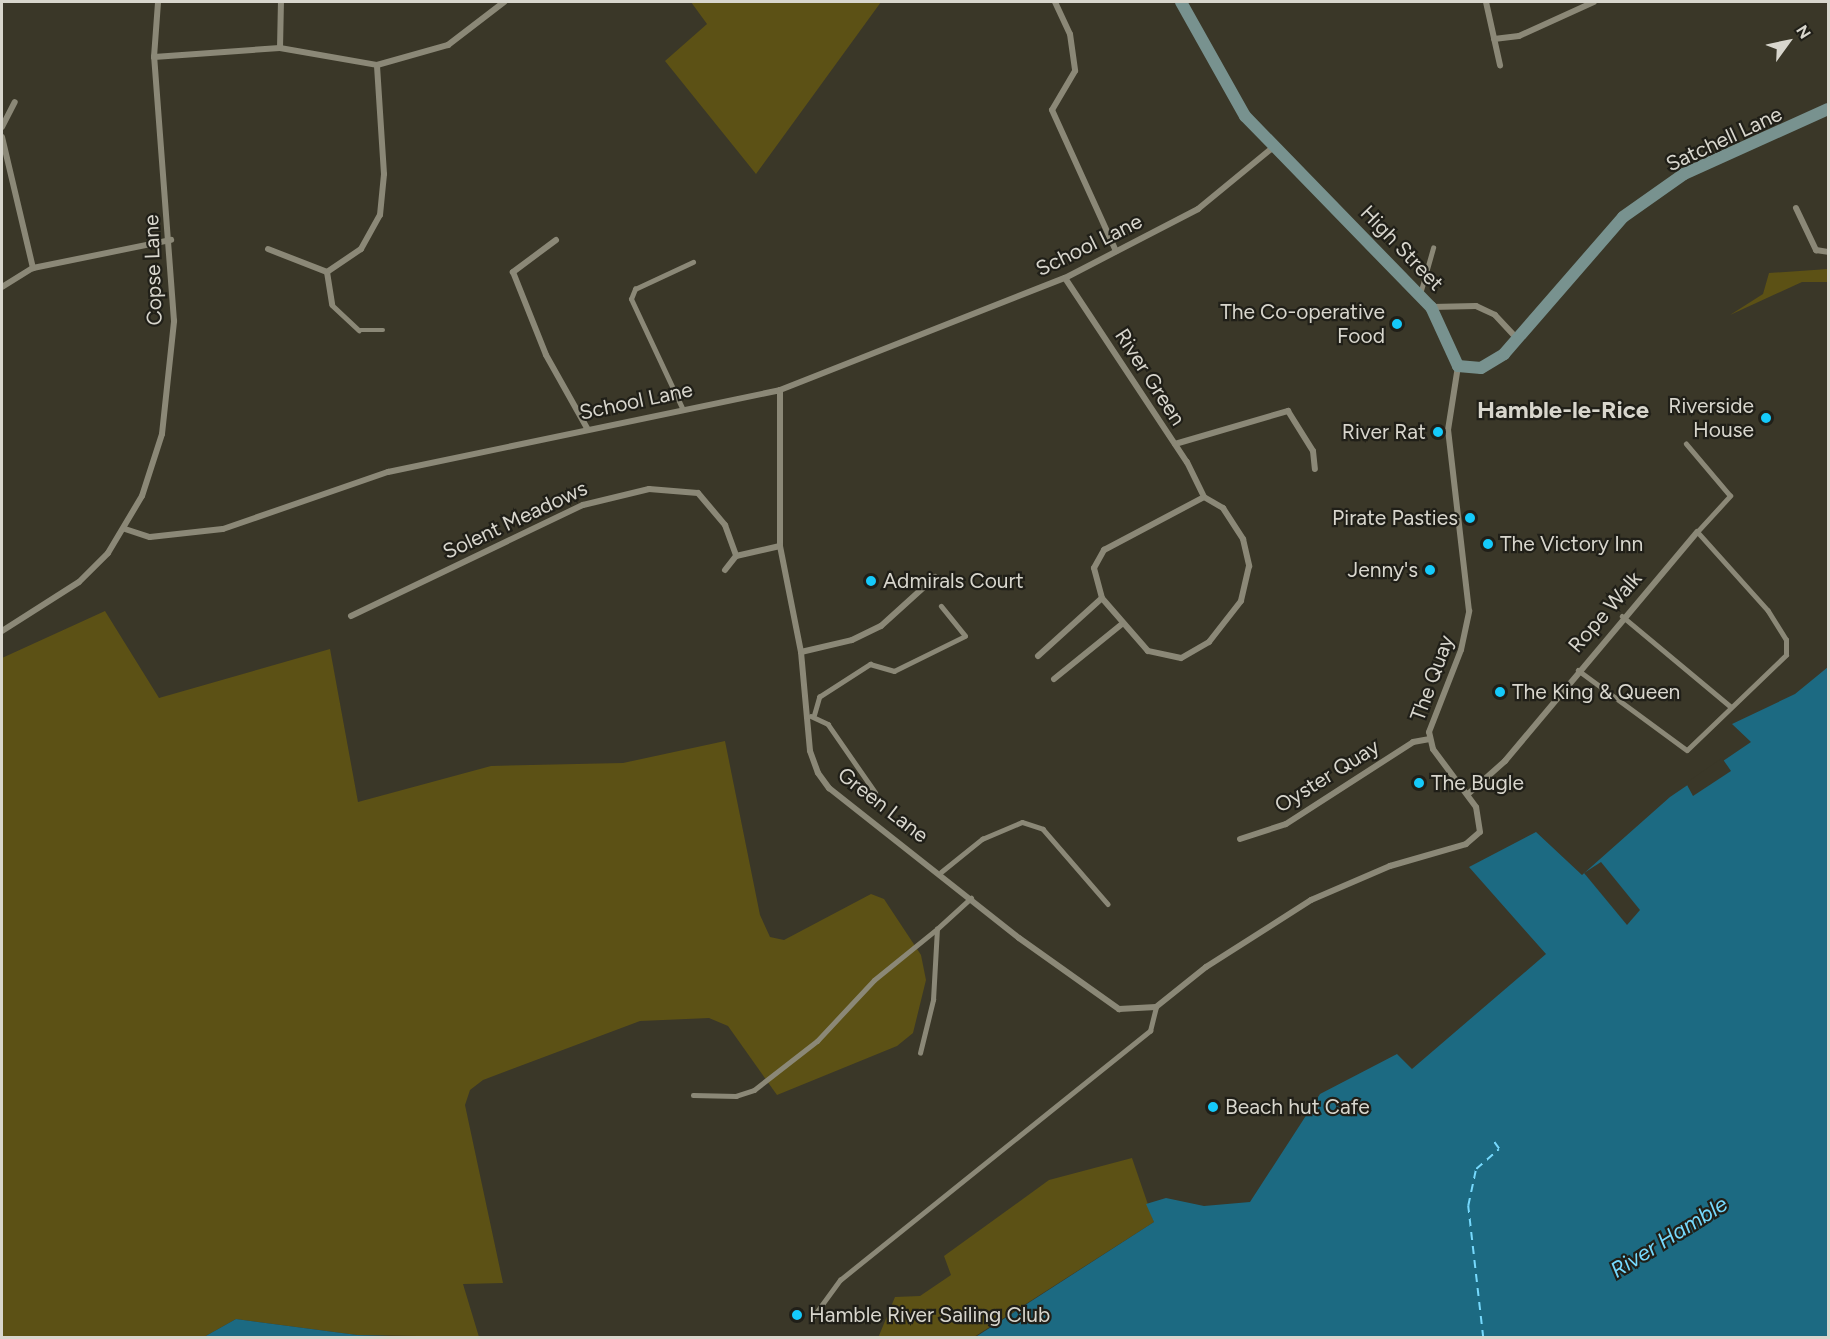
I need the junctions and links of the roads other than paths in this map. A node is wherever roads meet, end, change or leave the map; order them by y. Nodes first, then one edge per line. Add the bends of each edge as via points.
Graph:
1 (158, 2) edge
2 (281, 2) edge
3 (504, 2) edge
4 (1055, 2) edge
5 (1181, 2) edge
6 (1486, 2) edge
7 (1594, 2) edge
8 (1494, 39) junction
9 (280, 48) junction
10 (154, 57) junction
11 (376, 65) junction
12 (1500, 65) dead end
13 (15, 102) dead end
14 (1828, 109) edge
15 (2, 127) edge
16 (2, 137) edge
17 (1271, 148) junction
18 (1796, 208) dead end
19 (171, 240) junction
20 (556, 240) dead end
21 (1433, 248) dead end
22 (268, 249) dead end
23 (1116, 251) junction
24 (1828, 252) edge
25 (693, 262) dead end
26 (33, 268) junction
27 (327, 272) junction
28 (1065, 278) junction
29 (2, 287) edge
30 (1420, 294) junction
31 (332, 305) joint
32 (1431, 307) junction
33 (383, 330) dead end
34 (1518, 340) junction
35 (1458, 366) junction
36 (780, 390) junction
37 (682, 408) junction
38 (587, 428) junction
39 (1175, 444) junction
40 (1686, 444) dead end
41 (1315, 469) dead end
42 (1203, 497) junction
43 (125, 529) junction
44 (1697, 532) junction
45 (780, 546) junction
46 (736, 556) junction
47 (725, 570) dead end
48 (935, 577) dead end
49 (1102, 598) junction
50 (941, 606) dead end
51 (351, 616) dead end
52 (1622, 616) junction
53 (1122, 624) junction
54 (2, 631) edge
55 (801, 652) junction
56 (1038, 656) dead end
57 (1578, 670) junction
58 (1054, 679) dead end
59 (1730, 706) junction
60 (814, 715) junction
61 (806, 718) junction
62 (1430, 739) junction
63 (875, 792) dead end
64 (1468, 794) junction
65 (1240, 839) dead end
66 (941, 872) junction
67 (971, 898) junction
68 (1108, 904) dead end
69 (937, 929) junction
70 (1156, 1007) junction
71 (920, 1053) dead end
72 (693, 1095) dead end
73 (813, 1317) dead end

1 - 10 street, Copse Lane
2 - 9 street
3 - 11 street via 448,45
4 - 23 street via 1070,34 1075,71 1052,110
5 - 17 main road, High Street via 1231,96
6 - 8 street
7 - 8 street via 1519,36
8 - 12 street
9 - 10 street
9 - 11 street
10 - 19 street, Copse Lane
11 - 27 street via 384,174 380,215 361,249
13 - 15 street
14 - 34 main road, Satchell Lane via 1684,174 1623,217
16 - 26 street
17 - 23 street, School Lane via 1198,209
17 - 30 main road, High Street
18 - 24 street via 1816,250
19 - 26 street
19 - 43 street, Copse Lane via 174,321 168,402 154,465
20 - 38 street via 513,272 546,355
21 - 30 lane
22 - 27 street
23 - 28 street, School Lane
25 - 37 lane via 635,289 631,299
26 - 29 street
27 - 31 street
28 - 36 street, School Lane
28 - 39 street, River Green
30 - 32 main road, High Street
31 - 33 lane via 359,330
32 - 34 street, High Street via 1476,306 1494,315
32 - 35 main road
34 - 35 main road, Satchell Lane via 1481,368
35 - 62 street, The Quay via 1448,430 1469,611 1461,650 1429,726
36 - 37 street, School Lane
36 - 45 street, Green Lane
37 - 38 street, School Lane
38 - 43 street, School Lane via 388,472 223,529 150,537
39 - 41 street via 1288,411 1313,451
39 - 42 street, River Green
40 - 44 lane via 1730,496
42 - 49 street, River Green via 1104,550 1094,568
42 - 53 street, River Green via 1223,508 1243,539 1249,566 1241,601 1209,642 1180,658 1148,651
43 - 54 street via 80,582
44 - 52 street, Rope Walk
44 - 59 lane via 1768,611 1787,648
45 - 46 street
45 - 55 street, Green Lane
46 - 47 street
46 - 51 street, Solent Meadows via 725,525 698,493 649,489 583,505
48 - 55 street via 881,626 852,640
49 - 53 street, River Green
49 - 56 street
50 - 60 lane via 965,636 894,670 870,664 819,697
52 - 57 street, Rope Walk
52 - 59 lane
53 - 58 street
55 - 61 street, Green Lane
57 - 59 lane via 1683,750
57 - 64 street, Rope Walk via 1505,761
60 - 61 lane
60 - 63 lane via 828,724
61 - 66 street, Green Lane via 810,751 829,788
62 - 64 street, The Quay
62 - 65 street, Oyster Quay via 1413,742 1286,824
64 - 70 street, The Quay via 1481,823 1474,839 1311,900 1206,967
66 - 67 street, Green Lane
66 - 68 lane via 982,839 1022,822 1043,829
67 - 69 lane
67 - 70 street, Green Lane via 1082,986 1119,1009
69 - 71 lane via 933,1000
69 - 72 lane via 874,980 817,1041 754,1090 736,1096
70 - 73 lane via 1150,1031 840,1280

